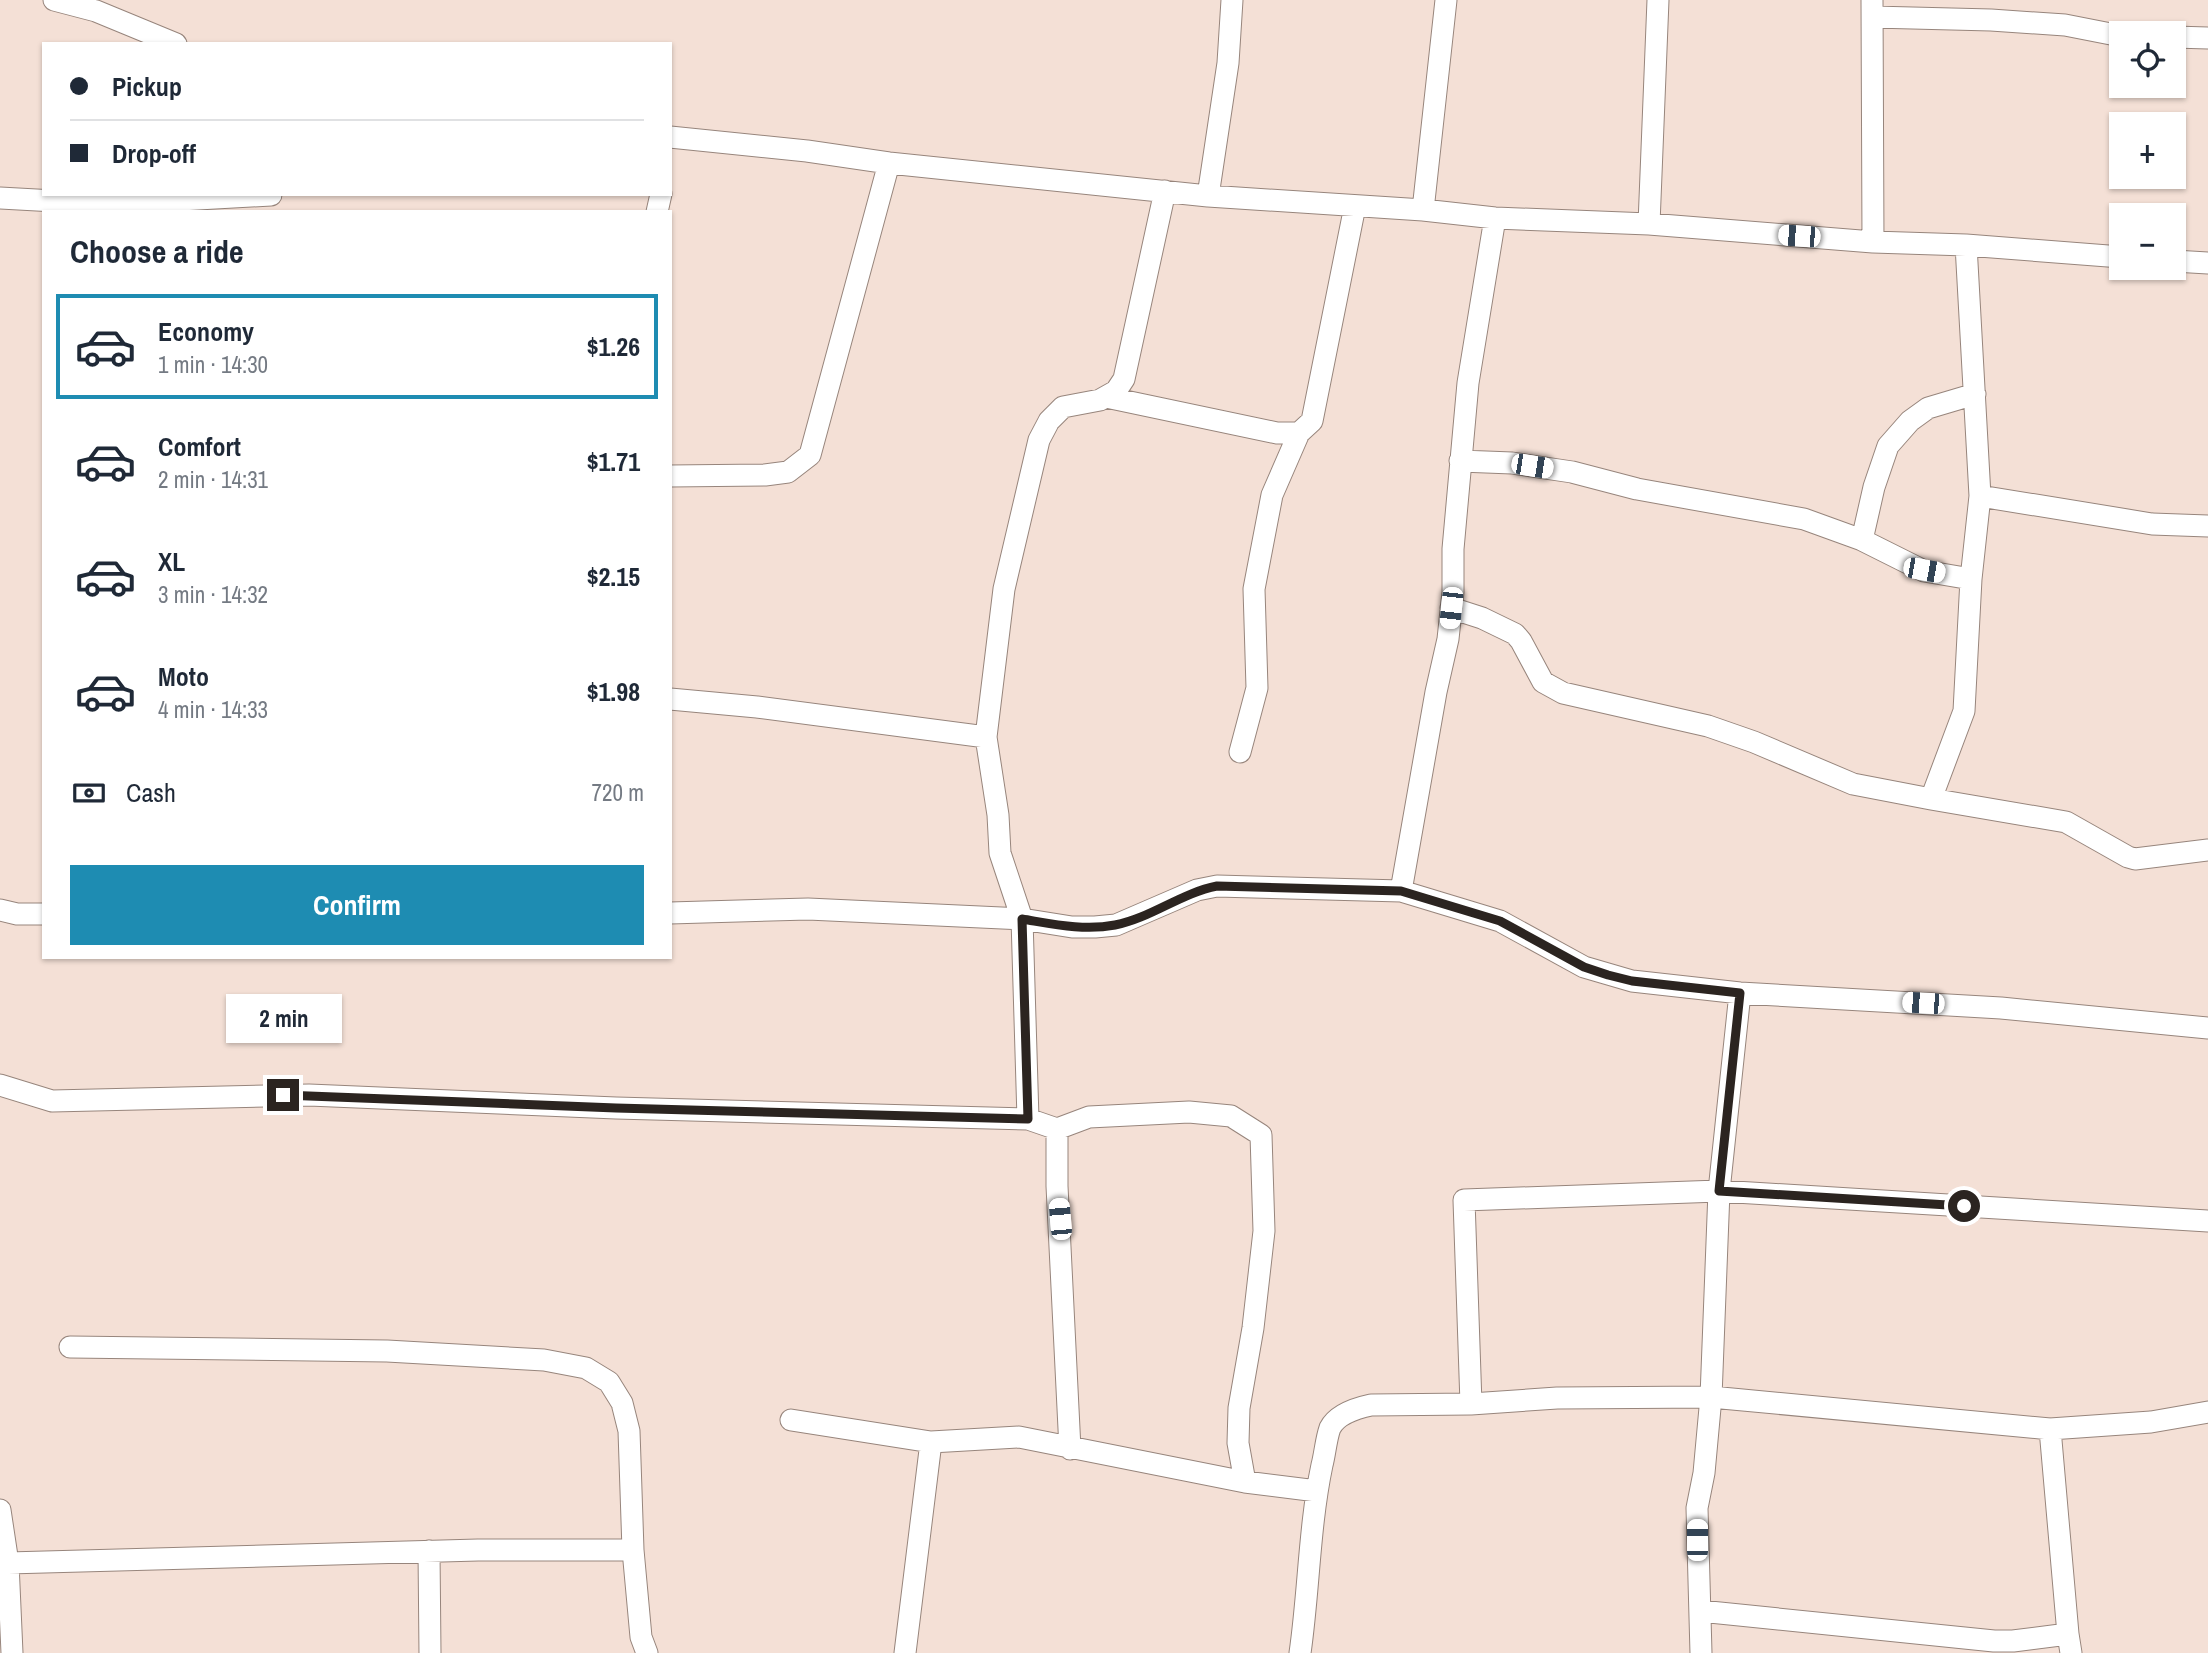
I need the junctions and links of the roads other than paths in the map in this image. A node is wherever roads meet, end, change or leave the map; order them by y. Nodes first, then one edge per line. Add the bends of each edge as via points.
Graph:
1 (54, 0) edge
2 (1232, 0) edge
3 (1446, 0) edge
4 (1658, 0) edge
5 (1872, 8) edge
6 (2109, 34) edge
7 (2186, 37) edge
8 (2208, 38) edge
9 (172, 42) edge
10 (672, 141) edge
11 (889, 163) junction
12 (1166, 191) junction
13 (1208, 196) junction
14 (0, 198) edge
15 (269, 200) edge
16 (1355, 206) junction
17 (1423, 210) junction
18 (1495, 218) junction
19 (1650, 224) junction
20 (1873, 242) junction
21 (1966, 245) junction
22 (2109, 256) edge
23 (2186, 262) edge
24 (2208, 263) edge
25 (1975, 394) junction
26 (1106, 397) junction
27 (1299, 433) junction
28 (1460, 461) junction
29 (672, 476) edge
30 (1980, 496) junction
31 (2208, 526) edge
32 (1862, 540) junction
33 (1971, 579) junction
34 (1451, 608) junction
35 (672, 699) edge
36 (986, 737) junction
37 (1240, 752) dead end
38 (1931, 799) junction
39 (2208, 850) edge
40 (1401, 891) junction
41 (0, 910) edge
42 (672, 913) edge
43 (42, 914) edge
44 (1022, 919) junction
45 (1740, 993) junction
46 (2208, 1028) edge
47 (0, 1085) edge
48 (1028, 1119) junction
49 (1057, 1129) junction
50 (1719, 1191) junction
51 (2208, 1222) edge
52 (70, 1347) dead end
53 (1711, 1396) junction
54 (1471, 1404) junction
55 (2208, 1412) edge
56 (792, 1420) dead end
57 (2050, 1429) junction
58 (931, 1442) junction
59 (1070, 1449) junction
60 (1245, 1482) junction
61 (1317, 1491) junction
62 (0, 1510) edge
63 (633, 1550) junction
64 (429, 1551) junction
65 (8, 1563) junction
66 (1700, 1611) junction
67 (2069, 1644) edge
68 (12, 1653) edge
69 (430, 1653) edge
70 (648, 1653) edge
71 (905, 1653) edge
72 (1300, 1653) edge
73 (1701, 1653) edge

1 - 9 street via 96,11
2 - 13 street via 1228,63
3 - 17 street
4 - 19 street
5 - 6 street via 2065,25
5 - 20 street
7 - 8 street
10 - 11 street via 807,151
11 - 12 street
11 - 29 street via 810,455 788,472
12 - 13 street
12 - 26 street via 1124,379
13 - 16 street
14 - 15 street via 108,204
16 - 17 street
16 - 27 street via 1312,421
17 - 18 street
18 - 19 street
18 - 28 street
19 - 20 street
20 - 21 street
21 - 22 street
21 - 25 street
23 - 24 street
25 - 30 street
25 - 32 street via 1928,408 1888,446
26 - 27 street via 1278,433
26 - 36 street via 1063,407 1039,440 1004,590
27 - 37 street via 1272,495 1254,589 1257,688
28 - 32 street via 1573,472 1637,489 1804,519
28 - 34 street
30 - 31 street via 2152,524
30 - 33 street
32 - 33 street via 1924,570
33 - 38 street via 1964,711
34 - 38 street via 1515,634 1544,682 1563,693 1708,726 1853,784
34 - 40 street
35 - 36 street
36 - 44 street via 1000,853
38 - 39 street via 2066,822 2120,855 2135,859
40 - 44 street via 1217,886 1116,925 1072,927
40 - 45 street via 1500,921 1584,967 1608,975
41 - 43 street
42 - 44 street via 808,909
44 - 48 street
45 - 46 street via 2001,1008
45 - 50 street
47 - 48 street via 52,1101 309,1095
48 - 49 street
49 - 59 street
49 - 60 street via 1089,1116 1189,1112 1231,1116 1261,1135 1264,1231 1254,1328 1239,1408 1238,1443
50 - 51 street
50 - 53 street
50 - 54 street via 1464,1200
52 - 63 street via 387,1351 544,1360 586,1368 609,1382 622,1403 629,1431
53 - 54 street
53 - 57 street
53 - 66 street via 1697,1508
54 - 61 street via 1371,1405 1342,1415 1331,1427
55 - 57 street via 2151,1422
56 - 58 street
57 - 67 street
58 - 59 street via 1019,1437
58 - 71 street
59 - 60 street
60 - 61 street
61 - 72 street
62 - 65 street
63 - 64 street
63 - 70 street via 641,1637
64 - 65 street
64 - 69 street
65 - 68 street
66 - 67 street via 1994,1641
66 - 73 street

